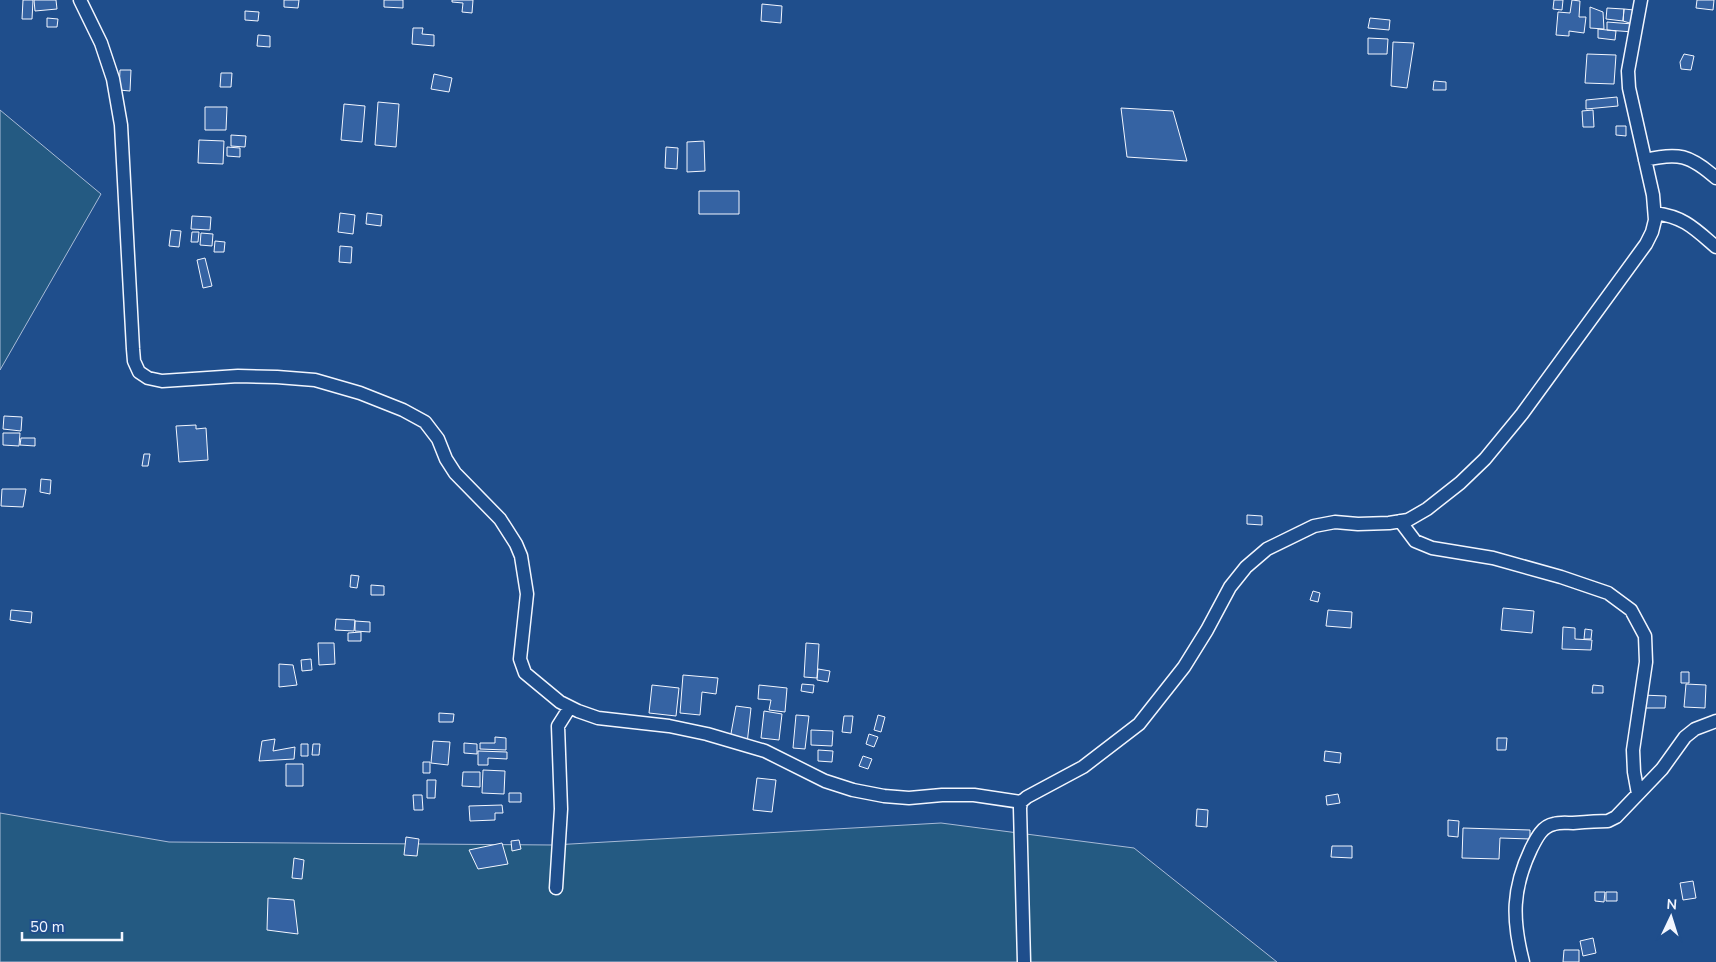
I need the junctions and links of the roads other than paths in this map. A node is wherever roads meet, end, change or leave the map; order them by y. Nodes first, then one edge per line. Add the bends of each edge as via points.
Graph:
1 (80, 0) edge
2 (1641, 0) edge
3 (1650, 159) junction
4 (1716, 178) edge
5 (1655, 213) junction
6 (1716, 247) edge
7 (1400, 521) junction
8 (570, 707) junction
9 (1716, 721) edge
10 (1638, 794) junction
11 (1021, 802) junction
12 (556, 888) dead end
13 (1024, 962) edge
14 (1523, 962) edge

1 - 8 street via 104,52 121,125 133,349 139,372 162,381 238,376 315,380 360,393 425,422 438,439 455,473 500,520 516,544 521,556 526,594 520,659 525,673
2 - 3 street via 1628,72 1629,88
3 - 4 street via 1674,155 1692,160
3 - 5 street
5 - 6 street via 1686,222
5 - 7 street via 1646,244 1516,422 1485,459 1444,496 1408,520
7 - 10 street via 1415,541 1432,548 1493,558 1561,577 1608,593 1631,610 1644,636 1646,662 1633,750
7 - 11 street via 1335,522 1314,526 1267,549 1230,587 1184,667 1139,724 1083,767
8 - 11 street via 598,718 669,726 766,751 825,781 852,790 908,798 974,795
8 - 12 street via 558,726 561,809
9 - 10 street via 1695,729 1685,737 1662,769
10 - 14 street via 1616,818 1554,824 1545,828 1537,838 1517,884 1516,921
11 - 13 street

